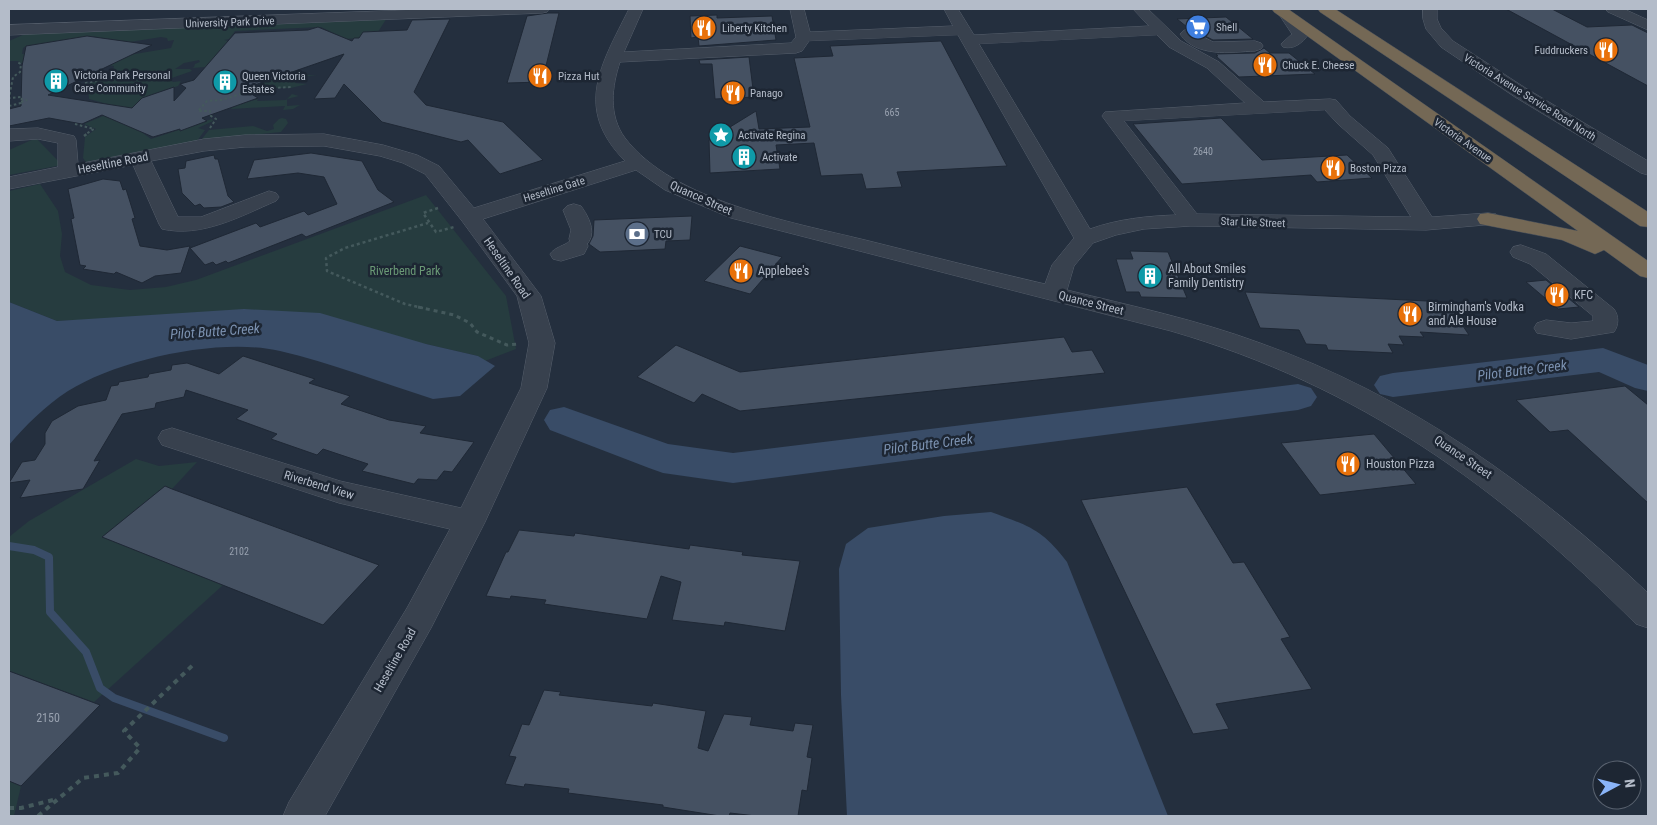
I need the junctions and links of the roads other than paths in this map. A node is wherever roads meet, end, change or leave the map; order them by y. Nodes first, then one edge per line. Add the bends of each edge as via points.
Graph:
1 (336, 9) edge
2 (542, 9) edge
3 (636, 9) edge
4 (797, 9) edge
5 (951, 9) edge
6 (1140, 9) edge
7 (1161, 9) edge
8 (1307, 9) edge
9 (1325, 9) edge
10 (1430, 9) edge
11 (1613, 9) edge
12 (473, 10) edge
13 (1282, 11) edge
14 (33, 13) dead end
15 (151, 13) edge
16 (1171, 25) junction
17 (1648, 26) edge
18 (11, 27) edge
19 (967, 35) junction
20 (804, 37) junction
21 (1289, 44) dead end
22 (1254, 46) dead end
23 (615, 57) junction
24 (1439, 84) junction
25 (1260, 108) junction
26 (9, 135) edge
27 (140, 158) junction
28 (639, 163) junction
29 (1648, 170) edge
30 (1506, 171) junction
31 (68, 172) junction
32 (9, 183) edge
33 (269, 197) dead end
34 (574, 210) dead end
35 (467, 213) junction
36 (1488, 219) junction
37 (1191, 220) junction
38 (1648, 221) edge
39 (1426, 224) junction
40 (1085, 238) junction
41 (573, 246) dead end
42 (1521, 252) dead end
43 (1648, 273) edge
44 (1054, 294) junction
45 (1546, 328) dead end
46 (172, 438) dead end
47 (470, 522) junction
48 (1648, 614) edge
49 (303, 816) edge

1 - 15 street, University Park Drive
2 - 12 street, University Park Drive
3 - 23 street, Quance Street
4 - 20 street
5 - 19 street
6 - 16 street
7 - 16 street
8 - 24 highway
9 - 24 highway
10 - 29 street, Victoria Avenue Service Road North via 1434,29 1447,44
11 - 17 street
12 - 18 street, University Park Drive
13 - 21 street via 1300,35
13 - 30 highway, Victoria Avenue
14 - 18 street
15 - 18 street, University Park Drive
16 - 19 street
16 - 22 street via 1201,45 1218,48
16 - 25 street via 1175,44 1213,65
19 - 20 street
19 - 40 street
20 - 23 street via 796,48
23 - 28 street, Quance Street via 604,94 604,110 619,142
24 - 38 highway
25 - 37 street via 1111,116
25 - 39 street via 1330,104 1381,152
26 - 31 street via 28,132 53,134 67,140
27 - 31 street, Heseltine Road
27 - 33 street via 170,224 204,223
27 - 35 street, Heseltine Road via 245,141 324,140 383,150 432,170
28 - 35 street, Heseltine Gate
28 - 44 street, Quance Street via 685,193 738,214
30 - 36 highway via 1522,196 1522,206 1512,213
30 - 43 highway, Victoria Avenue
31 - 32 street, Heseltine Road
34 - 41 street via 582,230
35 - 47 street, Heseltine Road via 529,296 542,343 534,388
36 - 39 street, Star Lite Street
36 - 43 highway via 1568,235
37 - 39 street, Star Lite Street
37 - 40 street, Star Lite Street via 1111,228
40 - 44 street, Star Lite Street via 1063,265
42 - 45 street via 1538,259 1605,314 1606,327 1570,331
44 - 48 street, Quance Street via 1229,341 1354,393 1446,445 1502,484 1579,547
46 - 47 street, Riverbend View via 339,492
47 - 49 street, Heseltine Road via 419,618

